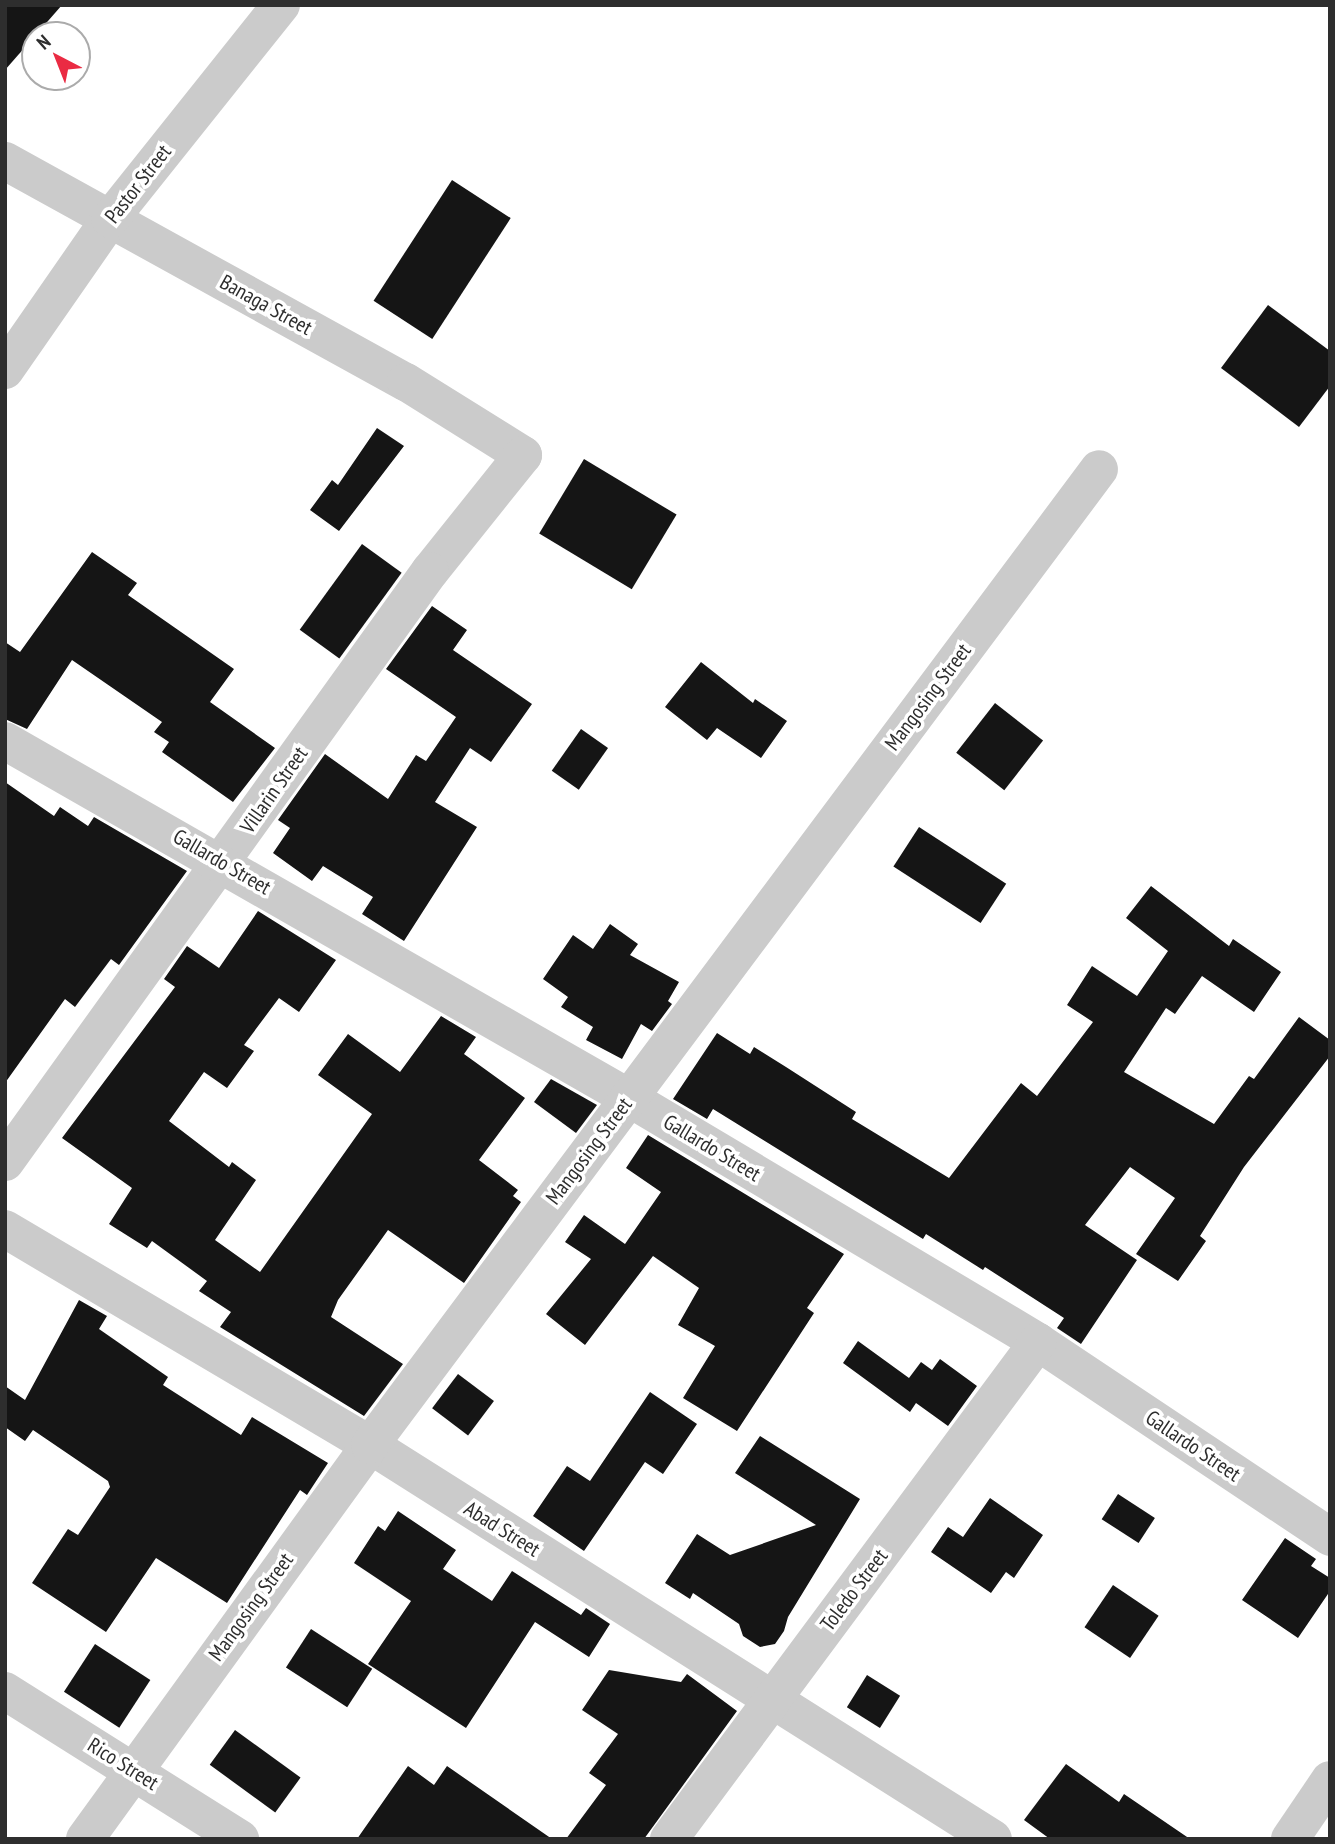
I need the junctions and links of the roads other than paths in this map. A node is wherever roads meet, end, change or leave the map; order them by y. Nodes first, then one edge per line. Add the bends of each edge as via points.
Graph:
1 (281, 5) edge
2 (5, 161) edge
3 (110, 219) junction
4 (5, 370) edge
5 (523, 455) joint
6 (1099, 469) dead end
7 (5, 741) edge
8 (223, 862) junction
9 (629, 1098) junction
10 (5, 1162) edge
11 (5, 1229) edge
12 (1038, 1342) junction
13 (370, 1445) junction
14 (1330, 1537) edge
15 (5, 1691) edge
16 (772, 1700) junction
17 (132, 1769) junction
18 (1330, 1780) edge
19 (85, 1839) edge
20 (240, 1839) edge
21 (669, 1839) edge
22 (993, 1839) edge
23 (1290, 1839) edge

1 - 3 street, Pastor Street
2 - 3 street, Banaga Street
3 - 4 street, Pastor Street
3 - 5 street, Banaga Street via 406,382
5 - 8 street, Villarin Street via 430,571
6 - 9 street, Mangosing Street
7 - 8 street, Gallardo Street
8 - 9 street, Gallardo Street
8 - 10 street, Villarin Street
9 - 12 street, Gallardo Street
9 - 13 street, Mangosing Street
11 - 13 street, Abad Street
12 - 14 street, Gallardo Street
12 - 16 street, Toledo Street
13 - 16 street, Abad Street
13 - 17 street, Mangosing Street
15 - 17 street, Rico Street
16 - 21 street, Toledo Street
16 - 22 street, Abad Street
17 - 19 street, Mangosing Street
17 - 20 street, Rico Street
18 - 23 street

